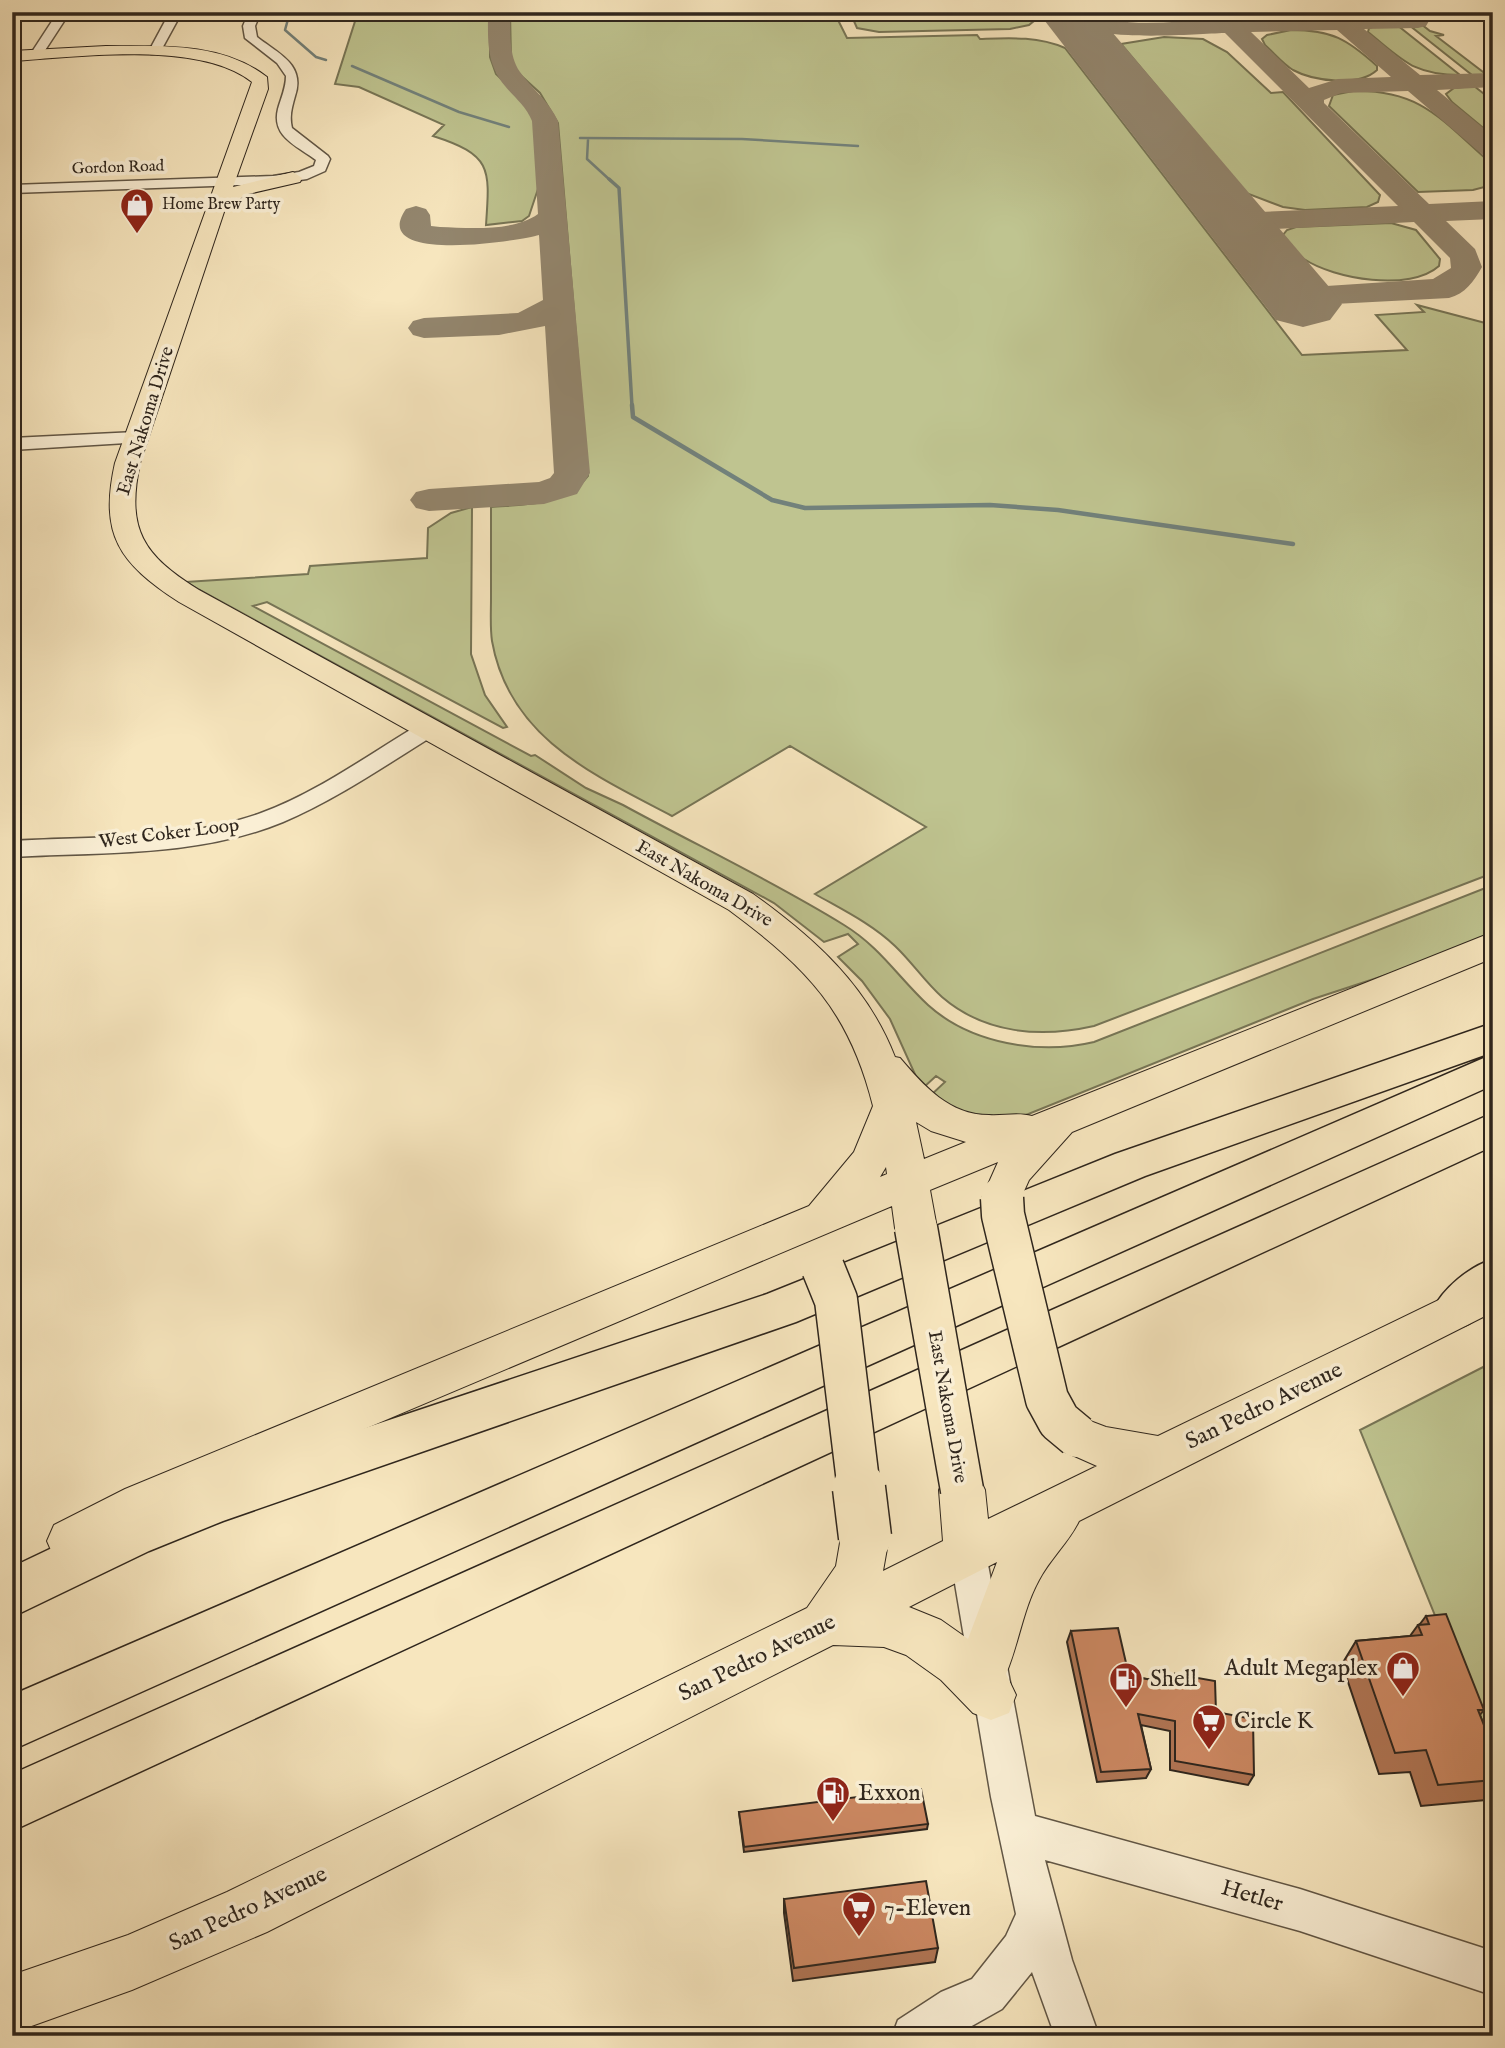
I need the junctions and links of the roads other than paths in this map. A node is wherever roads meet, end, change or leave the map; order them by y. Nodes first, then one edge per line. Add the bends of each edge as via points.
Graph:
1 (64, 12) edge
2 (176, 12) edge
3 (254, 12) edge
4 (155, 51) junction
5 (36, 55) junction
6 (12, 56) edge
7 (231, 163) junction
8 (293, 178) junction
9 (12, 188) edge
10 (220, 193) junction
11 (136, 438) junction
12 (12, 444) edge
13 (428, 729) junction
14 (12, 849) edge
15 (1493, 944) edge
16 (1493, 1037) edge
17 (881, 1061) junction
18 (1493, 1068) edge
19 (894, 1104) junction
20 (1062, 1121) junction
21 (1493, 1128) edge
22 (909, 1182) junction
23 (813, 1224) junction
24 (753, 1248) junction
25 (1493, 1277) edge
26 (1493, 1292) edge
27 (1454, 1311) junction
28 (1162, 1457) junction
29 (1076, 1499) junction
30 (968, 1554) junction
31 (12, 1574) edge
32 (12, 1593) edge
33 (823, 1626) junction
34 (989, 1678) junction
35 (12, 1723) edge
36 (12, 1803) edge
37 (1018, 1832) junction
38 (1036, 1918) junction
39 (1483, 1970) dead end
40 (12, 2004) edge
41 (914, 2036) edge
42 (1077, 2036) edge

1 - 5 street
2 - 4 street
3 - 8 street via 251,38 292,72 284,126 323,159 320,168
4 - 5 main road
4 - 7 main road, East Nakoma Drive via 234,61 261,81
5 - 6 main road
7 - 8 main road via 258,176
7 - 10 main road, East Nakoma Drive
8 - 10 main road
9 - 10 street, Gordon Road
10 - 11 main road, East Nakoma Drive
11 - 12 street
11 - 13 main road, East Nakoma Drive via 123,488 122,521 137,553 151,569 189,596
13 - 14 street, West Coker Loop via 306,801 251,825 156,839
13 - 17 main road, East Nakoma Drive via 771,922 799,944 845,994
15 - 20 main road
16 - 32 highway via 1130,1165 780,1309 225,1497 131,1535
17 - 19 main road, East Nakoma Drive
17 - 20 main road via 913,1100 953,1125 998,1130
18 - 35 highway
19 - 22 main road, East Nakoma Drive
19 - 23 main road via 883,1140 861,1177
20 - 22 main road
20 - 28 main road, bridge via 1012,1174 1002,1198 1047,1399 1059,1421 1077,1436 1102,1447
21 - 36 highway
22 - 23 main road
22 - 30 main road, East Nakoma Drive, bridge via 962,1490
23 - 24 main road
24 - 31 main road via 187,1483
24 - 33 main road, bridge via 797,1252 811,1258 822,1269 836,1300 865,1537 856,1578
25 - 27 highway
26 - 27 main road, San Pedro Avenue
27 - 28 main road, San Pedro Avenue
28 - 29 main road, San Pedro Avenue
29 - 30 main road, San Pedro Avenue
29 - 34 main road via 1039,1533 1024,1557 1012,1584
30 - 33 main road, San Pedro Avenue
30 - 34 street, East Nakoma Drive
33 - 34 main road via 879,1621 912,1631
33 - 40 main road, San Pedro Avenue via 247,1912 132,1962
34 - 37 street, East Nakoma Drive
37 - 38 street, East Nakoma Drive
37 - 39 street, Hetler via 1300,1910
38 - 41 street via 1021,1951 987,1994
38 - 42 street, East Nakoma Drive

